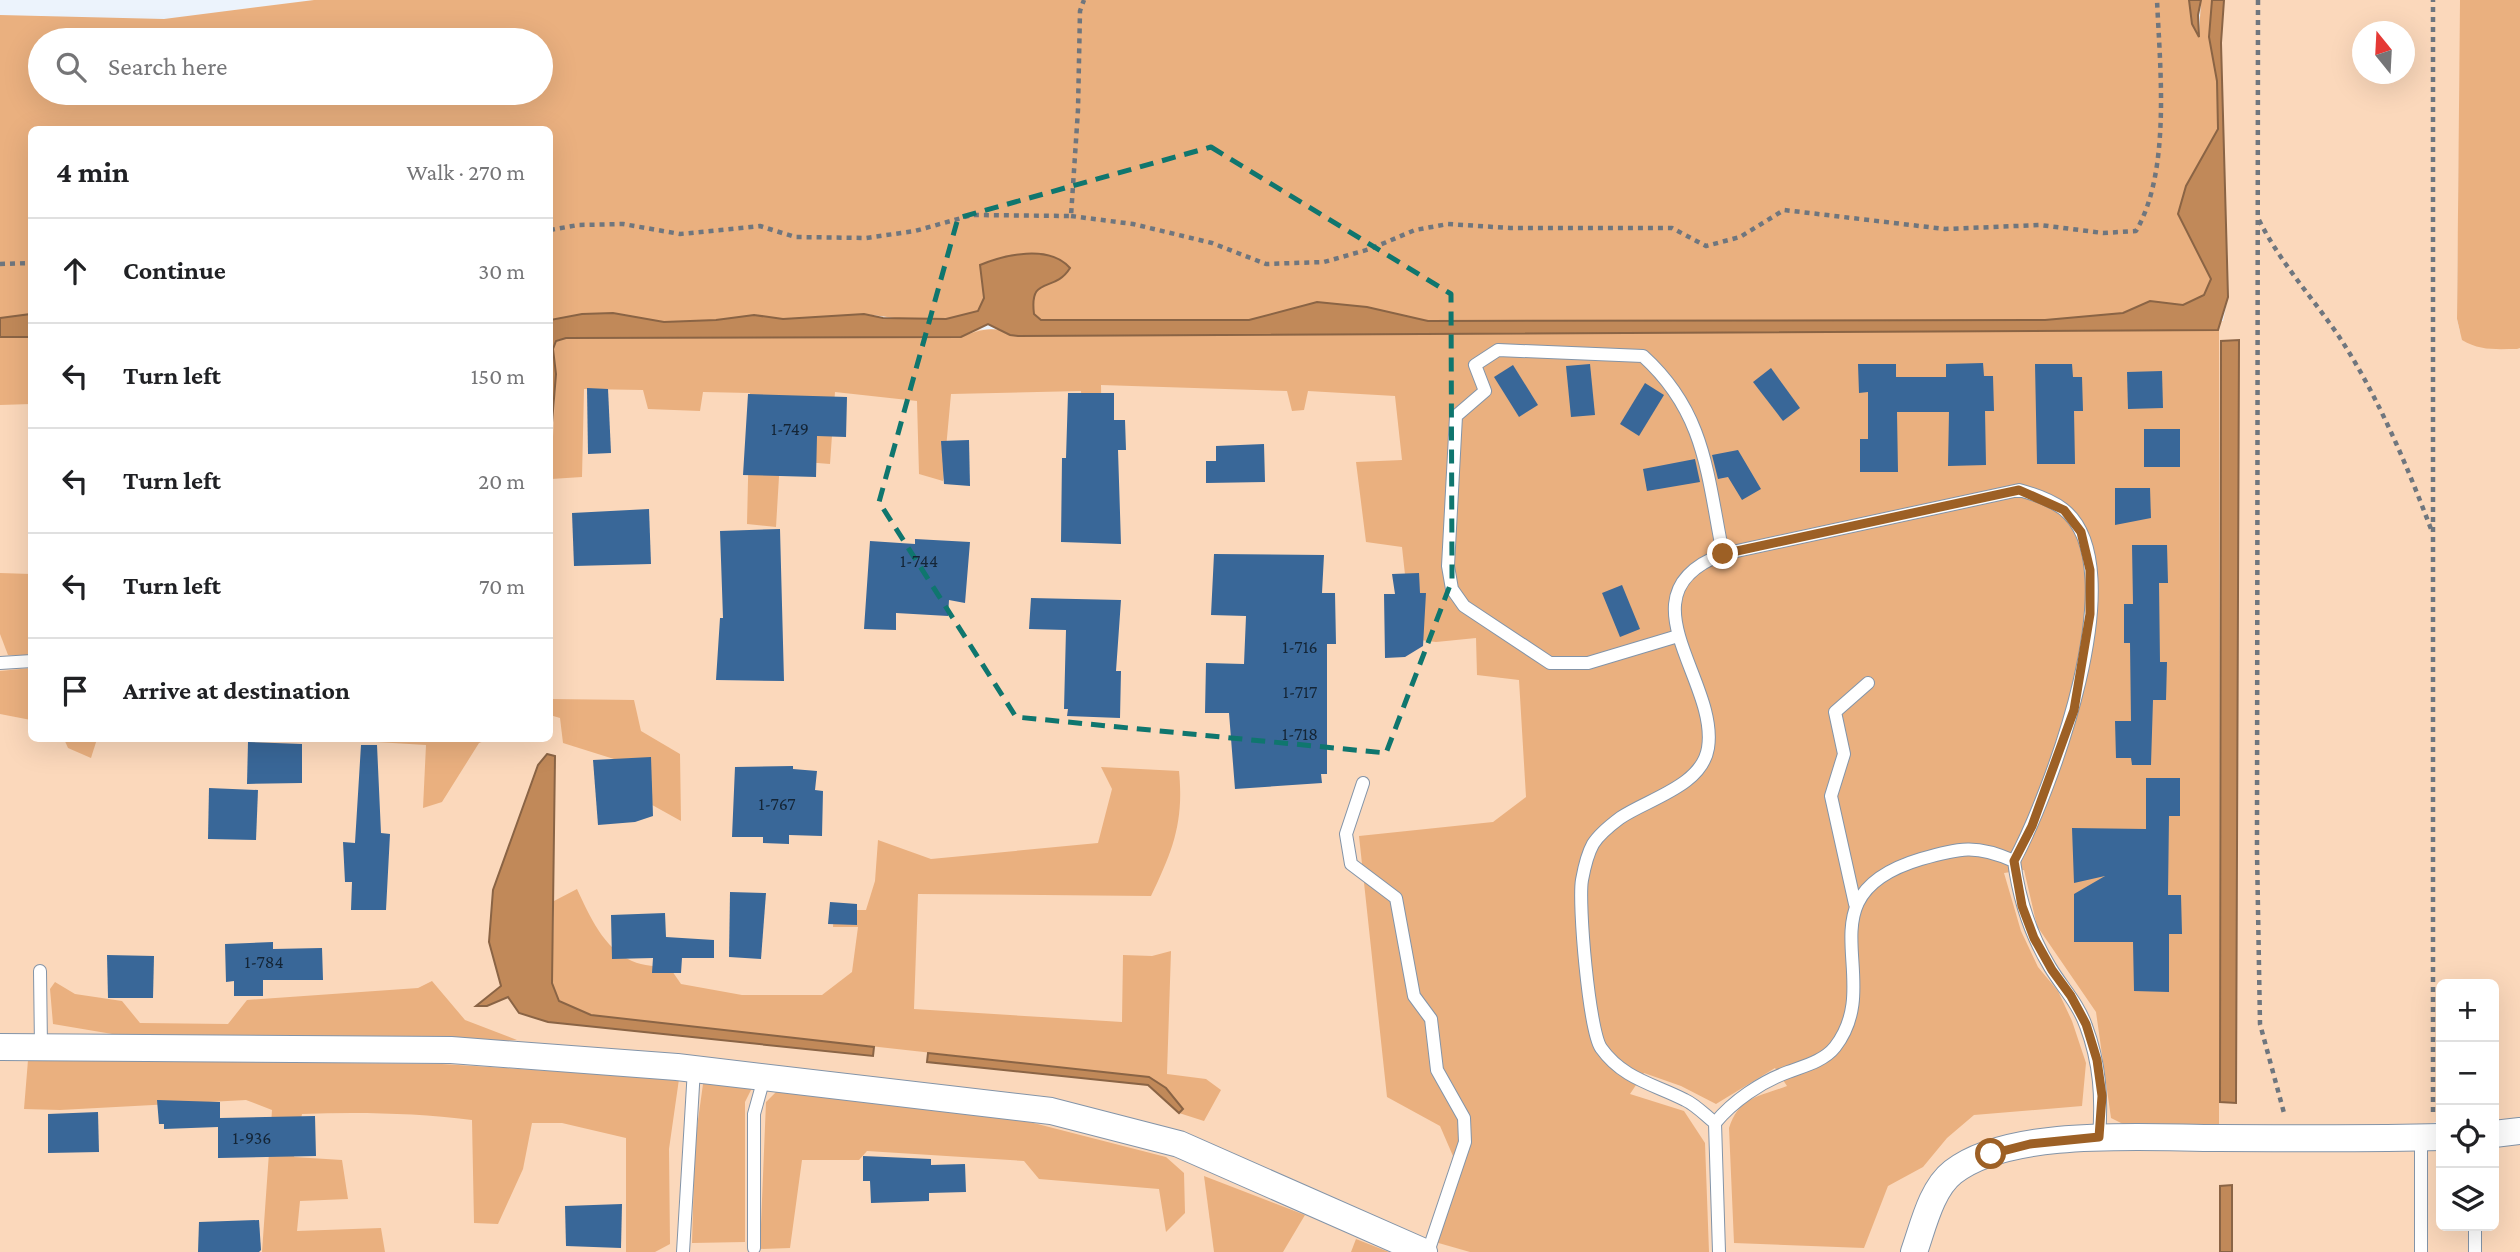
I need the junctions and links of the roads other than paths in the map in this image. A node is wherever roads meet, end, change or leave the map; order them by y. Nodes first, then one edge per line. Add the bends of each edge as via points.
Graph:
1 (1723, 554) junction
2 (1678, 636) junction
3 (28, 661) edge
4 (0, 663) edge
5 (1868, 683) dead end
6 (1363, 783) dead end
7 (2014, 861) junction
8 (1856, 904) junction
9 (40, 971) dead end
10 (0, 1047) edge
11 (41, 1047) junction
12 (695, 1069) junction
13 (764, 1078) junction
14 (1715, 1123) junction
15 (2520, 1131) edge
16 (2499, 1133) edge
17 (2099, 1137) junction
18 (2432, 1138) edge
19 (2475, 1231) edge
20 (754, 1248) dead end
21 (683, 1252) edge
22 (1426, 1252) edge
23 (1719, 1252) edge
24 (1914, 1252) edge
25 (2421, 1252) edge
26 (2475, 1252) edge

1 - 2 lane via 1705,562 1684,584 1673,609
1 - 2 lane via 1699,437 1677,390 1643,356 1498,350 1475,365 1485,391 1457,416 1451,488 1448,566 1452,589 1464,606 1550,663 1588,663
1 - 7 lane via 2019,490 2064,510 2081,532 2090,570 2085,654 2074,710 2048,788
2 - 14 lane via 1708,714 1708,749 1700,770 1619,819 1593,843 1581,882 1589,998 1600,1046 1626,1074 1687,1101
3 - 4 lane
5 - 8 lane via 1835,712 1844,754 1831,796
6 - 22 lane via 1346,834 1351,864 1396,898 1414,996 1431,1019 1437,1070 1464,1118 1465,1142
7 - 8 lane via 1970,847 1933,856 1871,881
7 - 17 lane via 2022,906 2034,938 2086,1024 2102,1096
8 - 14 lane via 1848,1027 1823,1057 1729,1105
9 - 11 lane
10 - 11 street
11 - 12 street via 451,1050
12 - 13 street
12 - 21 lane
13 - 20 lane via 754,1114
13 - 22 street via 1051,1111 1179,1144
14 - 23 lane
15 - 16 street
17 - 18 street
17 - 24 street via 2030,1144 1971,1160 1951,1174 1927,1211
18 - 25 lane
19 - 26 lane

